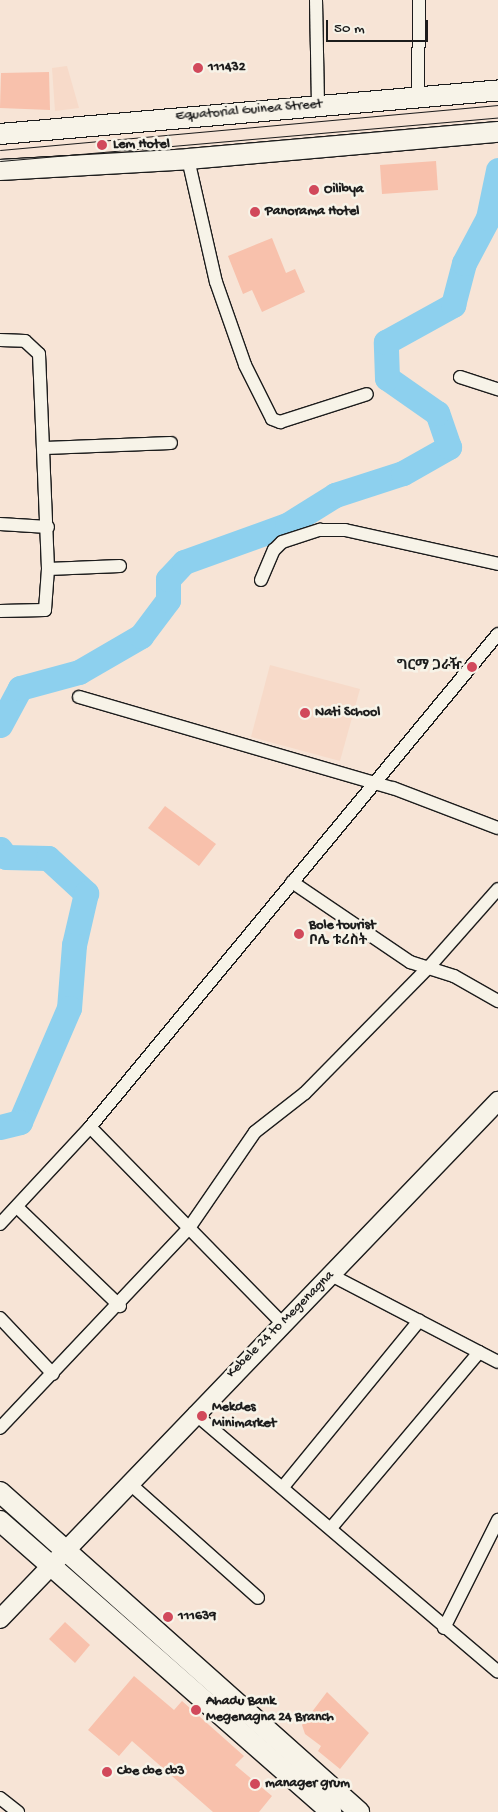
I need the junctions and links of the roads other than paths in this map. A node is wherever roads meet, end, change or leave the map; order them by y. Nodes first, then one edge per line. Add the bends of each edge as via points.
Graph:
1 (316, 0) edge
2 (419, 0) edge
3 (498, 90) edge
4 (418, 98) junction
5 (318, 105) junction
6 (498, 132) edge
7 (3, 133) edge
8 (188, 159) junction
9 (0, 170) edge
10 (0, 340) edge
11 (460, 377) dead end
12 (498, 389) edge
13 (367, 394) dead end
14 (171, 444) dead end
15 (45, 448) junction
16 (0, 524) edge
17 (48, 527) junction
18 (498, 564) edge
19 (120, 566) dead end
20 (48, 569) junction
21 (260, 580) dead end
22 (0, 610) edge
23 (498, 634) edge
24 (79, 697) dead end
25 (373, 784) junction
26 (498, 828) edge
27 (292, 882) junction
28 (498, 889) edge
29 (429, 967) junction
30 (498, 1001) edge
31 (498, 1101) edge
32 (90, 1127) junction
33 (17, 1207) junction
34 (0, 1224) edge
35 (189, 1228) junction
36 (332, 1275) junction
37 (120, 1306) junction
38 (0, 1318) edge
39 (419, 1321) junction
40 (281, 1322) junction
41 (479, 1352) junction
42 (498, 1362) edge
43 (53, 1374) junction
44 (194, 1413) junction
45 (0, 1428) edge
46 (128, 1482) junction
47 (283, 1487) junction
48 (0, 1492) edge
49 (498, 1520) edge
50 (0, 1521) edge
51 (331, 1528) junction
52 (63, 1550) junction
53 (48, 1568) junction
54 (258, 1598) dead end
55 (0, 1619) edge
56 (444, 1628) junction
57 (498, 1672) edge
58 (0, 1798) edge
59 (18, 1812) edge
60 (331, 1812) edge
61 (358, 1812) edge

1 - 5 street
2 - 4 street
3 - 4 main road, Equatorial Guinea Street
4 - 5 main road, Equatorial Guinea Street
5 - 7 main road, Equatorial Guinea Street
6 - 8 main road
8 - 9 main road
8 - 13 street via 216,282 245,365 272,419 280,422
10 - 15 street via 25,341 39,354
11 - 12 street
14 - 15 street
15 - 17 street
16 - 17 street
17 - 20 street
18 - 21 street via 345,530 320,530 282,542
19 - 20 street
20 - 22 street via 45,610
23 - 25 street
24 - 25 street
25 - 26 street
25 - 27 street
27 - 29 street via 410,962
27 - 32 street
28 - 29 street
29 - 30 street
29 - 35 street via 305,1093 255,1132
31 - 36 main road, Kebele 24 to Megenagna
32 - 33 street
32 - 35 street
33 - 34 street
33 - 37 street
35 - 37 street
35 - 40 street
36 - 39 street
36 - 40 main road, Kebele 24 to Megenagna
37 - 43 street
38 - 43 street
39 - 41 street
39 - 47 street
40 - 44 main road, Kebele 24 to Megenagna
41 - 42 street
41 - 51 street
43 - 45 street
44 - 46 main road, Kebele 24 to Megenagna
44 - 47 street
46 - 52 main road, Kebele 24 to Megenagna
46 - 54 street
47 - 51 street
48 - 52 main road
49 - 56 street
50 - 53 main road
51 - 56 street
52 - 53 main road, Kebele 24 to Megenagna
52 - 61 main road
53 - 55 main road
53 - 60 main road
56 - 57 street
58 - 59 street

